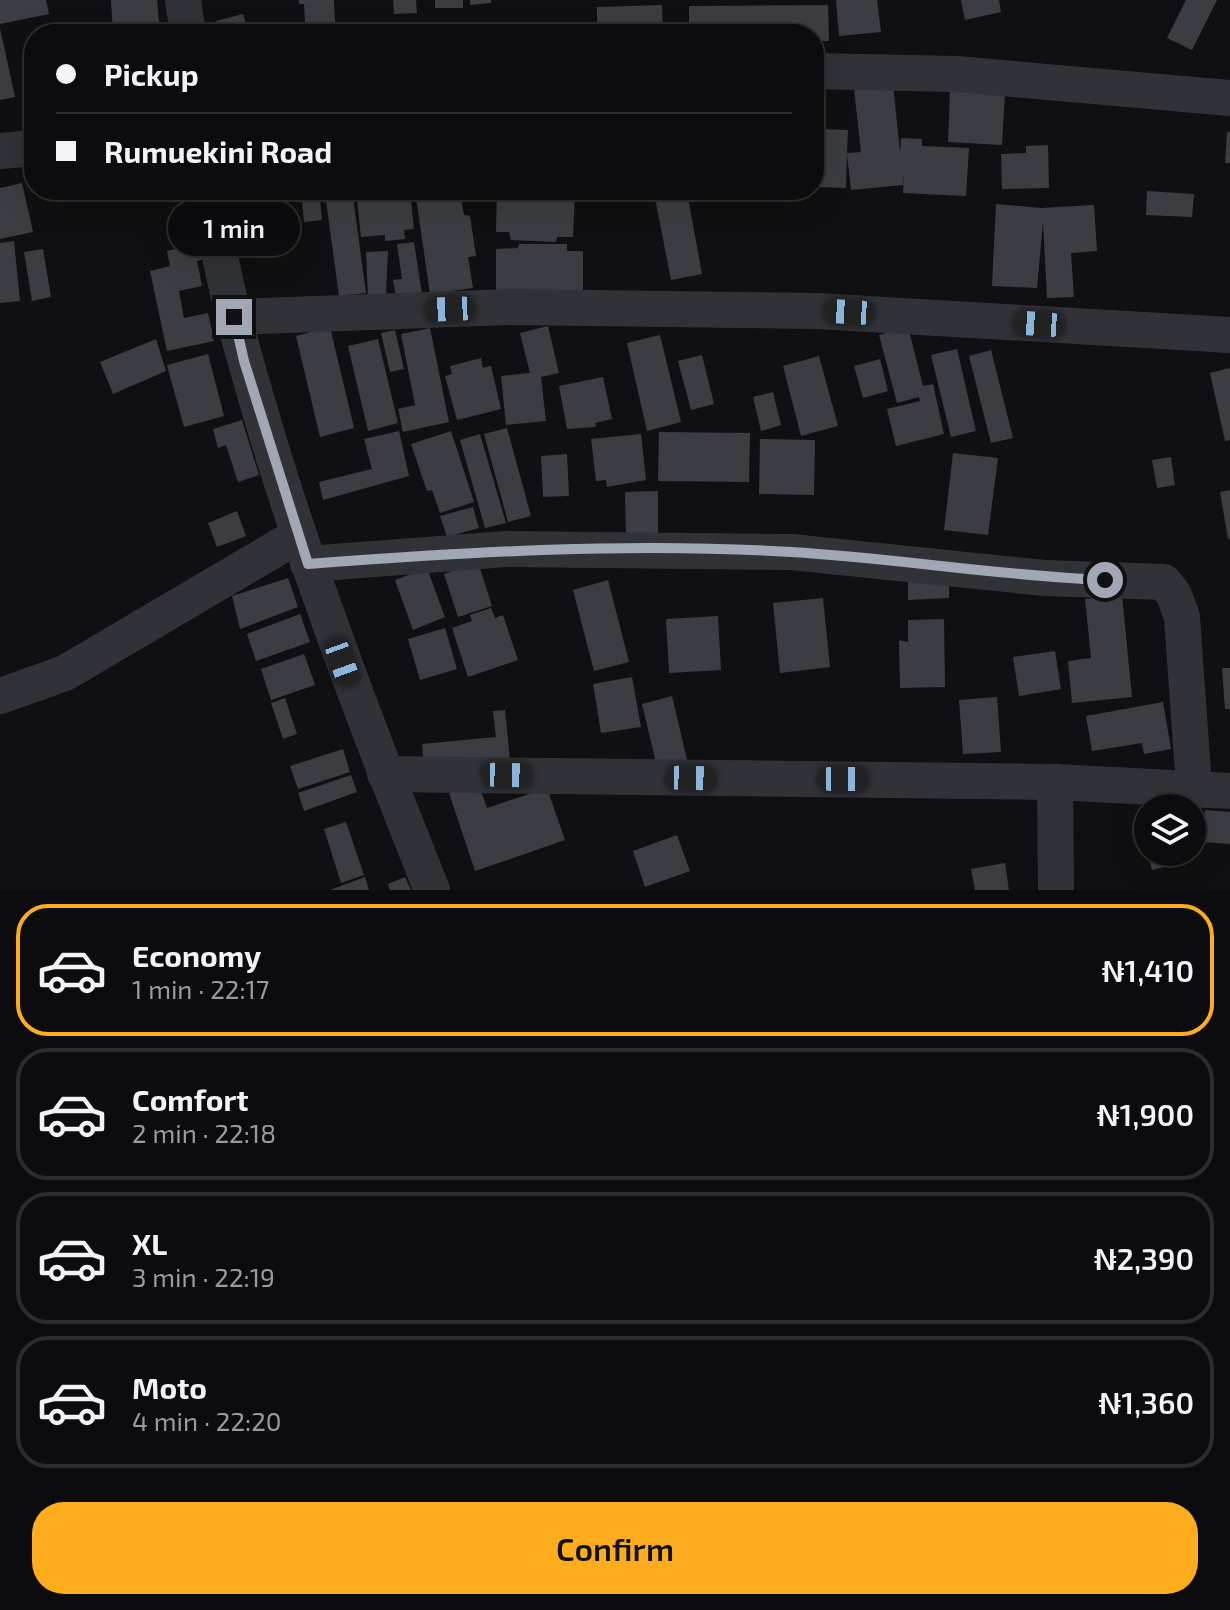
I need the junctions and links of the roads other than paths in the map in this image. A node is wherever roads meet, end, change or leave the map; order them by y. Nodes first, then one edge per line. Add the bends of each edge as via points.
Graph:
1 (183, 0) edge
2 (187, 24) edge
3 (824, 71) edge
4 (1230, 98) edge
5 (24, 149) edge
6 (0, 151) edge
7 (211, 200) edge
8 (234, 317) junction
9 (1230, 335) edge
10 (303, 550) junction
11 (0, 696) edge
12 (385, 774) junction
13 (1055, 782) junction
14 (1194, 787) junction
15 (1230, 791) edge
16 (432, 890) edge
17 (1056, 890) edge

1 - 2 street
3 - 4 street via 956,74
5 - 6 street
7 - 8 street
8 - 9 street via 512,307 817,311
8 - 10 street
10 - 11 street via 65,673
10 - 12 street
10 - 14 street via 791,552 1045,578 1164,582 1182,617
12 - 13 street
12 - 16 street
13 - 14 street
13 - 17 street
14 - 15 street

